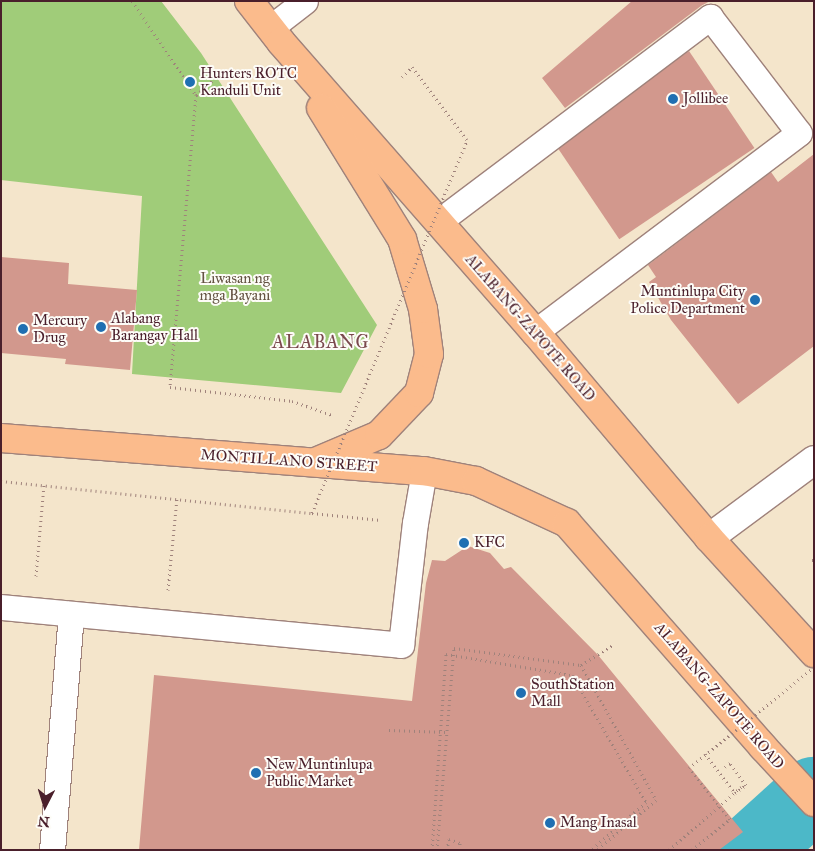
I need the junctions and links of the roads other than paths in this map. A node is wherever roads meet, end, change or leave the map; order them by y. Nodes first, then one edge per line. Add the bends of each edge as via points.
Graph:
1 (249, 1) edge
2 (305, 1) edge
3 (275, 35) junction
4 (438, 222) junction
5 (534, 332) junction
6 (1, 438) edge
7 (814, 460) edge
8 (315, 462) junction
9 (424, 471) junction
10 (567, 522) joint
11 (709, 538) junction
12 (1, 607) edge
13 (71, 614) junction
14 (814, 653) edge
15 (814, 802) edge
16 (52, 850) edge

1 - 3 highway, ALABANG-ZAPOTE ROAD
2 - 3 lane
3 - 4 highway, ALABANG-ZAPOTE ROAD
3 - 8 highway via 402,239 423,309 429,354 419,393 379,435
4 - 5 highway, ALABANG-ZAPOTE ROAD
4 - 5 lane via 710,17 799,133
5 - 11 highway, ALABANG-ZAPOTE ROAD
6 - 8 highway, MONTILLANO STREET
7 - 11 street
8 - 9 highway, MONTILLANO STREET
9 - 10 highway, MONTILLANO STREET via 476,481
9 - 13 lane via 401,644
10 - 15 highway, ALABANG-ZAPOTE ROAD
11 - 14 highway, ALABANG-ZAPOTE ROAD
12 - 13 lane
13 - 16 lane

